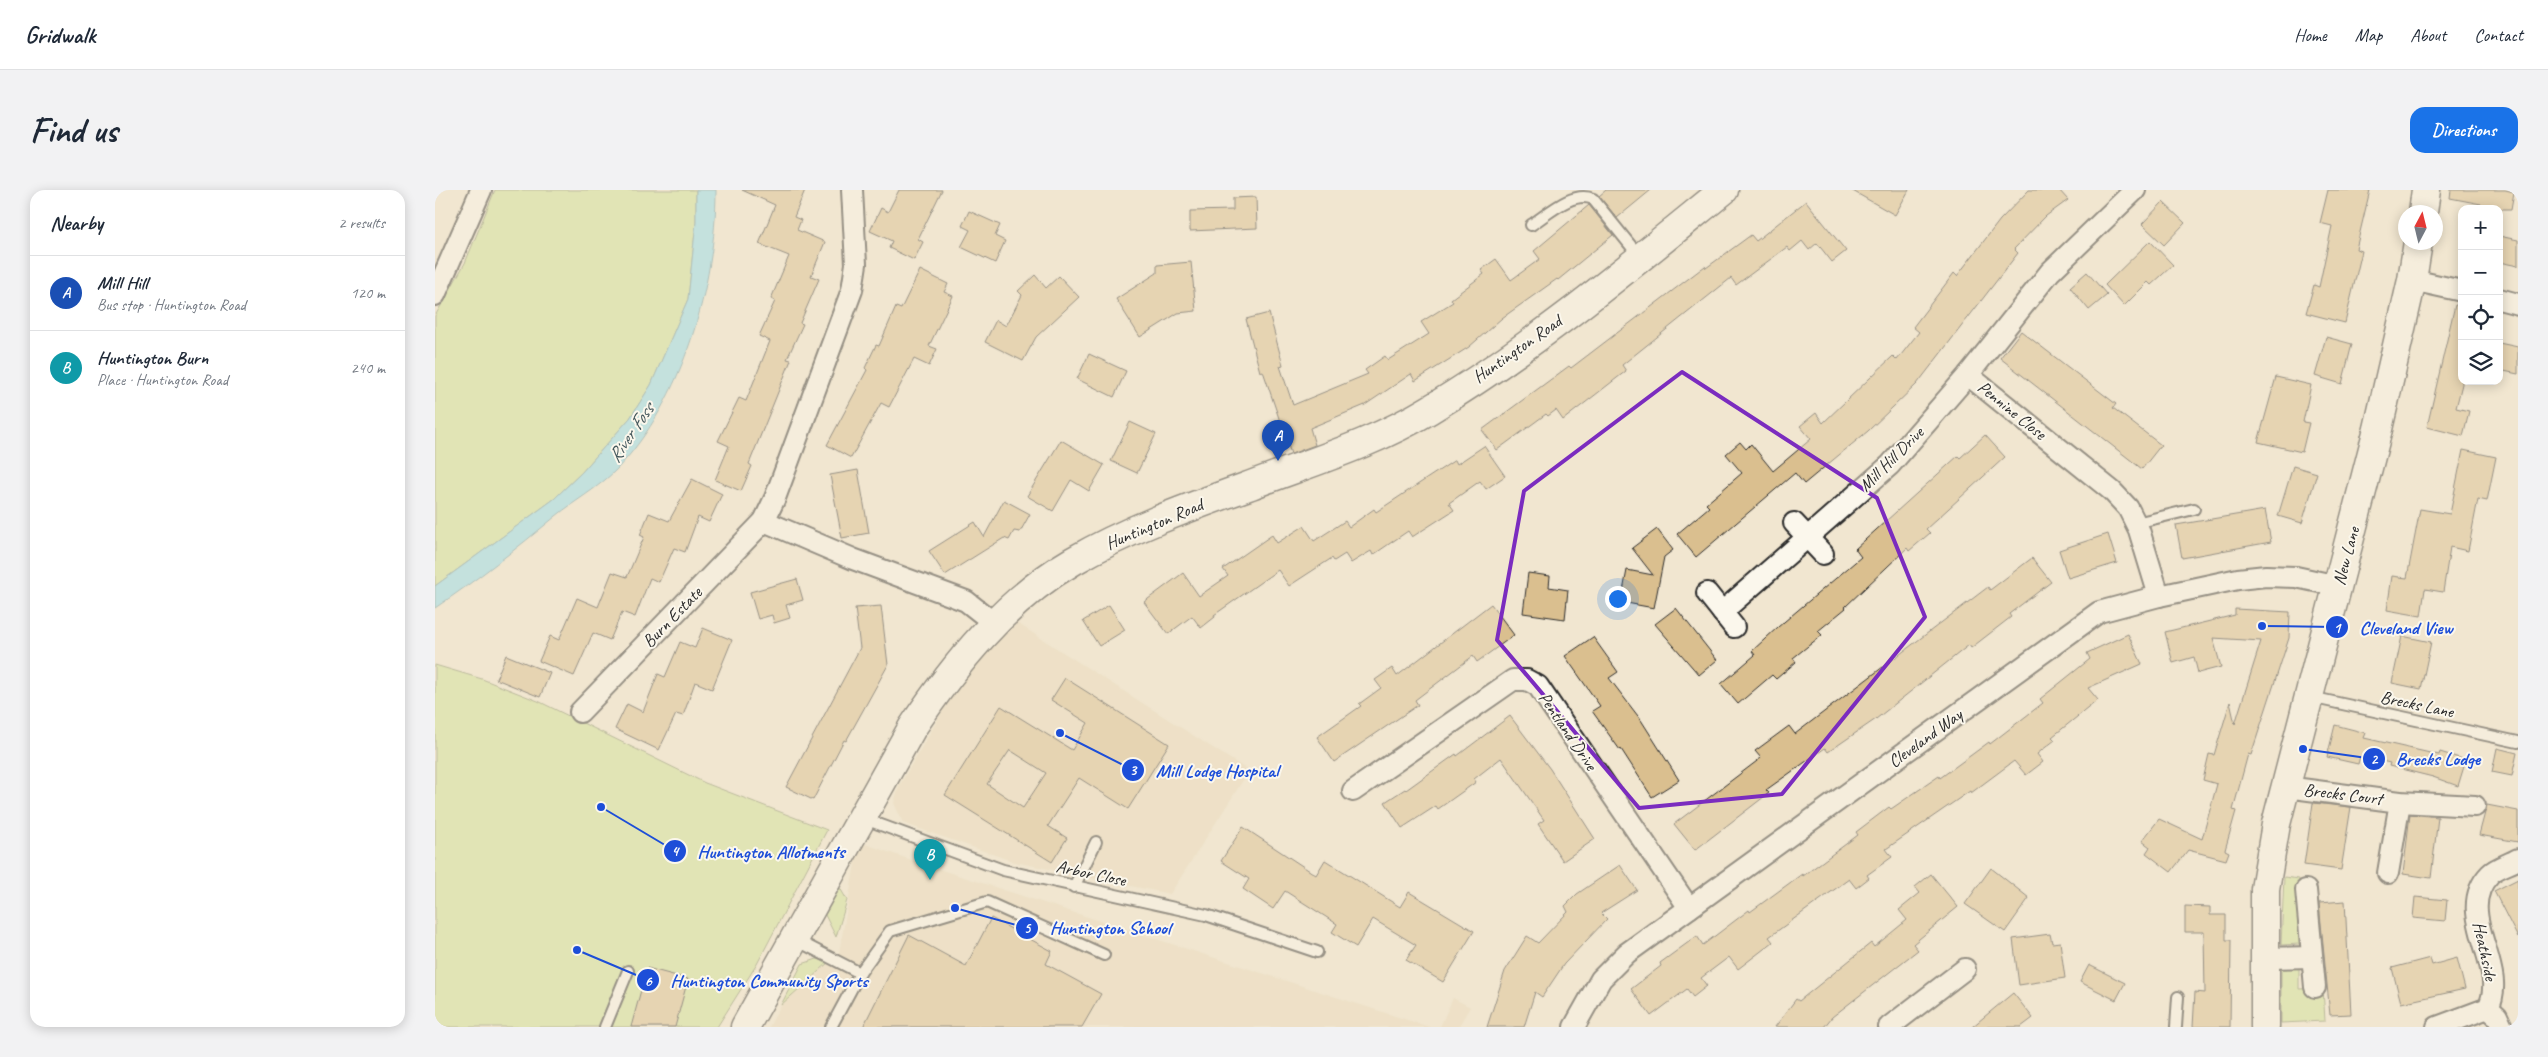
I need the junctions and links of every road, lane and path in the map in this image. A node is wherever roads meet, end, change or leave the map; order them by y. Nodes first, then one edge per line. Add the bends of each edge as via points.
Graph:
1 (481, 190) edge
2 (852, 190) edge
3 (1723, 190) edge
4 (2135, 190) edge
5 (2426, 190) edge
6 (2424, 205) edge
7 (1531, 225) dead end
8 (2417, 250) edge
9 (1640, 257) junction
10 (2412, 280) junction
11 (2458, 290) edge
12 (435, 295) edge
13 (2503, 301) edge
14 (2518, 304) edge
15 (1968, 375) junction
16 (2194, 509) dead end
17 (764, 522) junction
18 (2136, 523) junction
19 (1801, 530) junction
20 (1823, 554) dead end
21 (2338, 586) junction
22 (1707, 593) dead end
23 (2159, 596) junction
24 (994, 623) junction
25 (2309, 697) junction
26 (579, 712) dead end
27 (2518, 742) edge
28 (2286, 787) junction
29 (1353, 791) dead end
30 (2400, 802) junction
31 (2475, 806) dead end
32 (861, 817) junction
33 (1096, 842) dead end
34 (2518, 860) edge
35 (2388, 873) dead end
36 (1074, 887) junction
37 (2307, 890) dead end
38 (1689, 908) junction
39 (793, 938) junction
40 (1317, 952) dead end
41 (1104, 955) dead end
42 (2313, 957) junction
43 (2264, 958) junction
44 (1965, 969) dead end
45 (627, 971) dead end
46 (860, 973) junction
47 (2315, 987) dead end
48 (2178, 997) dead end
49 (2488, 1008) junction
50 (2518, 1026) edge
51 (605, 1027) edge
52 (745, 1027) edge
53 (831, 1027) edge
54 (1574, 1027) edge
55 (1889, 1027) edge
56 (2176, 1027) edge
57 (2265, 1027) edge
58 (2437, 1027) edge
59 (2502, 1027) edge
60 (2513, 1027) edge

1 - 12 street
2 - 17 street, Burn Estate via 856,264 851,290
3 - 9 street, Huntington Road
4 - 15 street, Pennine Close via 2050,272
5 - 6 street
7 - 9 lane via 1576,197 1589,197
8 - 10 street, New Lane
9 - 24 street, Huntington Road via 1540,336 1429,410 1387,433 1325,459 1117,537 1071,562
10 - 11 street
10 - 21 street, New Lane
13 - 14 street
15 - 18 street, Pennine Close via 2112,490
15 - 19 street, Mill Hill Drive via 1890,465
16 - 18 lane
17 - 24 street via 966,601
17 - 26 street, Burn Estate
18 - 23 street, Pennine Close
19 - 20 street
19 - 22 street, Mill Hill Drive via 1728,619
21 - 23 street, Cleveland Way via 2296,577 2266,576
21 - 25 street, New Lane
23 - 38 street, Cleveland Way via 2111,608 2088,620
24 - 32 street, Huntington Road via 937,691
25 - 27 lane, Brecks Lane
25 - 28 street, New Lane
28 - 30 street, Brecks Court
28 - 43 street, New Lane via 2265,889
29 - 38 street, Pentland Drive via 1513,680 1527,680 1538,686
30 - 31 street, Brecks Court
30 - 35 street, Brecks Court
32 - 36 lane, Arbor Close via 1003,870
32 - 39 street, Huntington Road
33 - 36 lane
34 - 49 street, Heathside via 2491,873 2480,890 2476,910 2493,984 2493,999
36 - 40 lane, Arbor Close via 1206,916
37 - 42 street
38 - 54 street, Cleveland Way via 1627,953 1601,979
39 - 46 lane
39 - 52 street, Huntington Road
41 - 46 lane via 987,902 890,931
42 - 43 street
42 - 47 street
43 - 57 street, New Lane
44 - 55 street
45 - 51 lane
46 - 53 lane
48 - 56 lane
49 - 58 street
49 - 59 street
50 - 60 street

